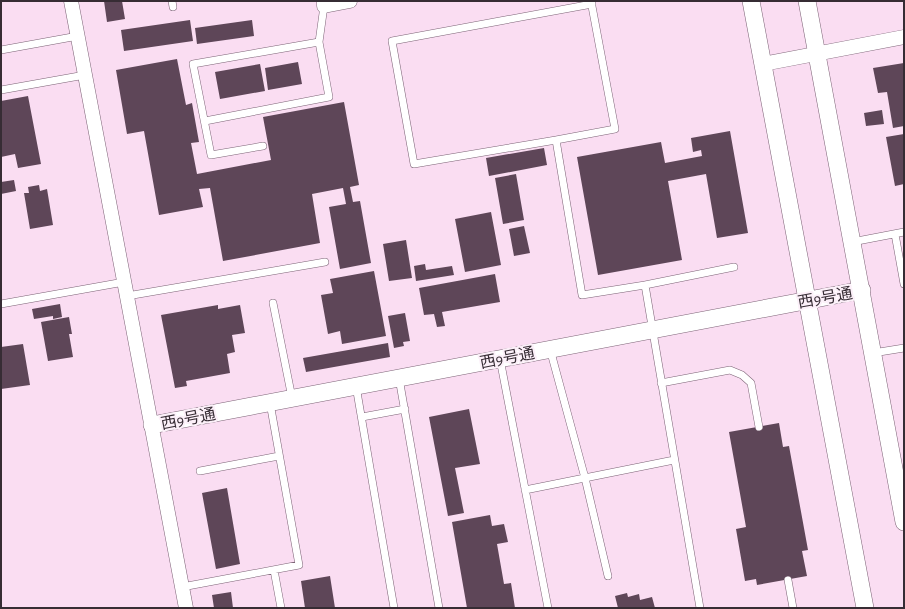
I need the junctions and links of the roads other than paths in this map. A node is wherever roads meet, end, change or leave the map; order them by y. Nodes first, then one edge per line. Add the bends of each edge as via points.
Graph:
1 (71, 1) edge
2 (350, 1) edge
3 (751, 1) edge
4 (807, 1) edge
5 (591, 3) edge
6 (324, 4) edge
7 (78, 36) junction
8 (904, 38) edge
9 (319, 42) junction
10 (1, 50) edge
11 (817, 53) junction
12 (763, 64) junction
13 (85, 75) junction
14 (1, 90) edge
15 (205, 121) junction
16 (556, 140) junction
17 (263, 146) dead end
18 (904, 232) edge
19 (895, 234) junction
20 (852, 242) junction
21 (325, 262) dead end
22 (734, 267) dead end
23 (124, 282) junction
24 (904, 284) edge
25 (645, 285) junction
26 (862, 290) junction
27 (127, 296) junction
28 (807, 300) junction
29 (273, 303) dead end
30 (1, 304) edge
31 (652, 329) junction
32 (904, 348) edge
33 (550, 349) junction
34 (873, 353) junction
35 (500, 358) junction
36 (400, 378) junction
37 (661, 383) junction
38 (356, 386) junction
39 (292, 399) junction
40 (270, 403) junction
41 (405, 409) junction
42 (362, 417) junction
43 (152, 425) junction
44 (759, 427) dead end
45 (279, 456) junction
46 (674, 460) junction
47 (200, 471) dead end
48 (585, 478) junction
49 (525, 490) junction
50 (904, 522) edge
51 (274, 570) junction
52 (608, 576) dead end
53 (788, 580) dead end
54 (182, 587) junction
55 (186, 608) edge
56 (281, 608) edge
57 (394, 608) edge
58 (439, 608) edge
59 (548, 608) edge
60 (700, 608) edge
61 (793, 608) edge
62 (865, 608) edge

1 - 7 street
2 - 6 street
3 - 12 street
4 - 11 street
5 - 16 lane via 615,129
5 - 16 lane via 392,41 414,164
6 - 9 lane
7 - 10 lane
7 - 13 street
8 - 11 street
9 - 15 lane via 329,97
9 - 15 lane via 193,64
11 - 12 street
11 - 20 street
12 - 28 street
13 - 14 lane
13 - 23 street
15 - 17 lane via 211,155
16 - 25 lane via 582,295
18 - 19 lane
19 - 20 lane
19 - 24 lane
20 - 26 street
21 - 27 lane
22 - 25 lane
23 - 27 street
23 - 30 lane
25 - 31 lane
26 - 28 street, 西9号通
26 - 34 street
27 - 43 street
28 - 31 street, 西9号通
28 - 62 street
29 - 39 lane
31 - 33 street, 西9号通
31 - 37 lane
32 - 34 lane
33 - 35 street, 西9号通
33 - 48 lane
34 - 50 street via 895,458
35 - 36 street, 西9号通
35 - 49 lane
36 - 38 street, 西9号通
36 - 41 lane
37 - 44 lane via 730,370 742,375 751,383
37 - 46 lane
38 - 39 street, 西9号通
38 - 42 lane
39 - 40 street, 西9号通
40 - 43 street, 西9号通
40 - 45 lane
41 - 42 lane
41 - 58 lane
42 - 57 lane
43 - 54 street
45 - 47 lane
45 - 51 lane via 299,565
46 - 48 lane
46 - 60 lane
48 - 49 lane
48 - 52 lane
49 - 59 lane
51 - 54 lane
51 - 56 lane
53 - 61 lane
54 - 55 street

